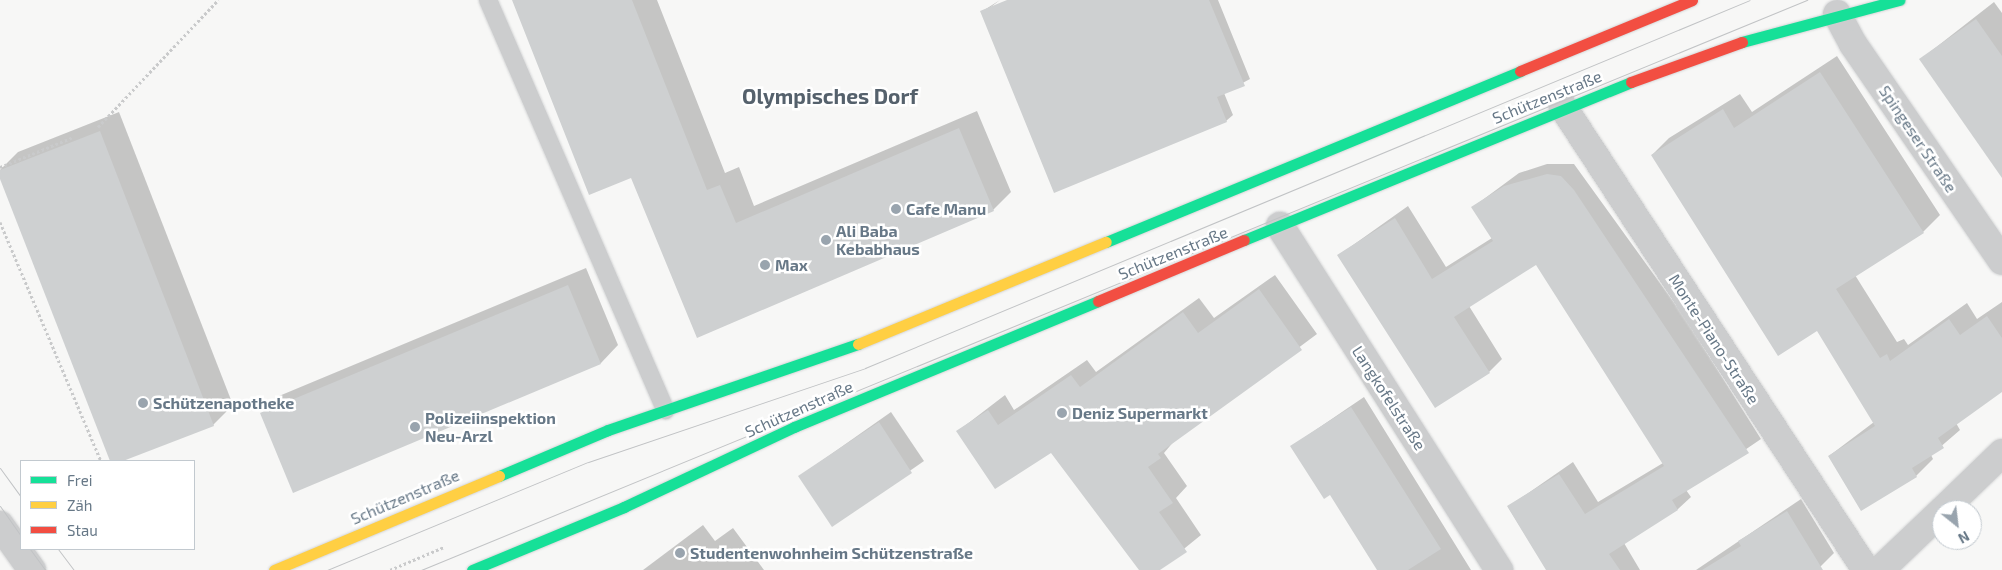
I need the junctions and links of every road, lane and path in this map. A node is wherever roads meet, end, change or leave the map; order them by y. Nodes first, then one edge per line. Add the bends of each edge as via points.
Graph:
1 (218, 0) edge
2 (488, 0) edge
3 (1692, 0) edge
4 (1898, 0) edge
5 (1838, 14) junction
6 (1563, 107) junction
7 (98, 127) dead end
8 (73, 137) dead end
9 (0, 166) edge
10 (0, 222) edge
11 (1280, 226) junction
12 (2002, 261) edge
13 (665, 410) junction
14 (2002, 453) edge
15 (102, 460) edge
16 (1953, 500) edge
17 (1932, 520) edge
18 (0, 525) edge
19 (32, 570) edge
20 (274, 570) edge
21 (472, 570) edge
22 (1499, 570) edge
23 (1866, 570) edge
24 (1880, 570) edge

1 - 7 path
2 - 13 lane
3 - 13 street, Schützenstraße via 862,343
4 - 5 street, Schützenstraße
5 - 6 street, Schützenstraße via 1686,60
5 - 12 street, Spingeser Straße via 1853,44
6 - 11 street, Schützenstraße
6 - 23 street, Monte-Piano-Straße
8 - 9 path
10 - 15 path
11 - 21 street, Schützenstraße via 794,427 624,507
11 - 22 street, Langkofelstraße
13 - 20 street, Schützenstraße
14 - 16 street
17 - 24 street
18 - 19 street

